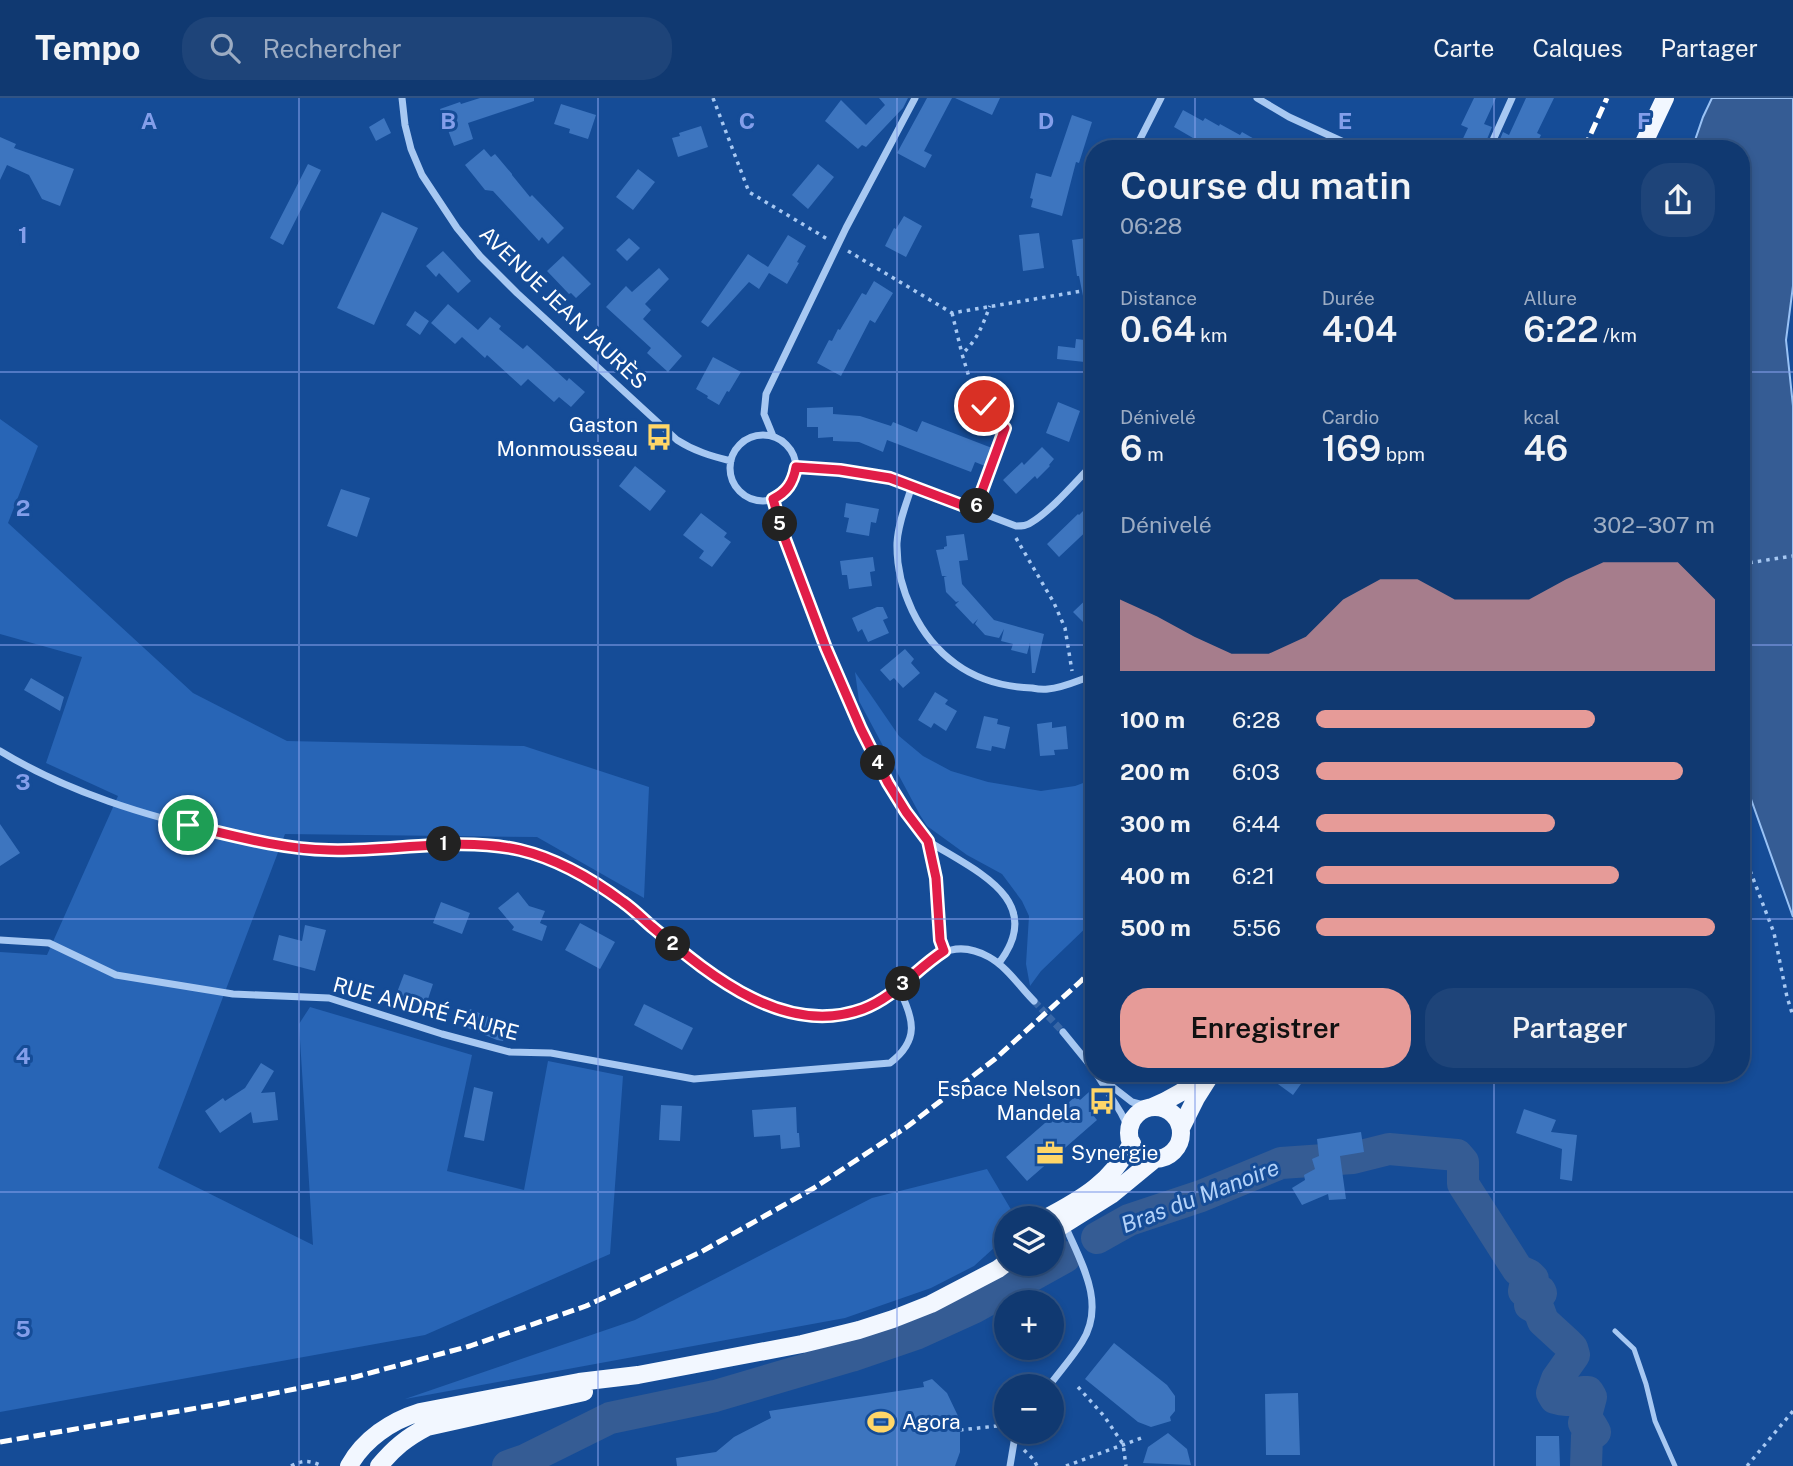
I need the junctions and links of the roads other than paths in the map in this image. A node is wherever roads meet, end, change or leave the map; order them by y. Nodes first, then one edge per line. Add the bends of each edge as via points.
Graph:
1 (402, 98) edge
2 (915, 98) edge
3 (1161, 98) edge
4 (1257, 98) edge
5 (1513, 98) edge
6 (1665, 98) edge
7 (1140, 140) edge
8 (1339, 140) edge
9 (1493, 140) edge
10 (1645, 140) edge
11 (773, 436) junction
12 (731, 461) junction
13 (796, 467) junction
14 (1085, 472) edge
15 (912, 486) junction
16 (773, 499) junction
17 (1085, 678) edge
18 (0, 751) edge
19 (928, 841) junction
20 (0, 940) edge
21 (944, 951) junction
22 (999, 964) junction
23 (899, 989) junction
24 (1034, 1001) tunnel mouth
25 (1063, 1032) tunnel mouth
26 (1085, 1059) edge
27 (1102, 1082) edge
28 (1107, 1082) edge
29 (1199, 1082) edge
30 (1206, 1082) edge
31 (1151, 1107) junction
32 (1181, 1128) junction
33 (1130, 1137) junction
34 (1156, 1158) junction
35 (1064, 1213) edge
36 (1064, 1217) edge
37 (1064, 1237) edge
38 (994, 1262) edge
39 (994, 1272) edge
40 (971, 1284) junction
41 (1615, 1331) dead end
42 (1058, 1374) edge
43 (638, 1375) junction
44 (1014, 1444) edge
45 (349, 1466) edge
46 (379, 1466) edge
47 (1010, 1466) edge
48 (1675, 1466) edge

1 - 12 street, AVENUE JEAN JAURÈS via 411,149 422,174 480,256 677,440
2 - 11 street via 766,394 764,414
3 - 7 street
4 - 8 street
5 - 9 street
6 - 10 main road
11 - 12 street via 742,442
11 - 13 street via 790,448
12 - 16 street via 737,489 754,499
13 - 15 street via 890,478
13 - 16 street via 789,487
14 - 15 street via 1042,515 1023,527
15 - 17 street via 897,541 898,566 911,610 938,648 975,675 1012,688 1048,689
16 - 19 street via 826,648 861,729 888,783
18 - 23 street via 110,803 262,842 328,850 457,845 519,850 546,858 615,896 724,982 793,1014 826,1017 863,1009
19 - 21 street
19 - 22 street via 984,875 1006,895 1015,931
20 - 23 street, RUE ANDRÉ FAURE via 49,943 116,975 233,994 328,998 510,1052 551,1053 694,1079 890,1063 905,1049 912,1030
21 - 22 street via 981,953
21 - 23 street
22 - 24 street
25 - 26 street
27 - 33 street
28 - 31 street via 1132,1102
29 - 31 main road
30 - 32 main road
31 - 32 main road via 1167,1109
31 - 33 main road via 1131,1123
32 - 34 main road via 1178,1145 1165,1157
33 - 34 main road via 1141,1154
33 - 35 main road via 1124,1156 1106,1180
34 - 36 main road via 1111,1195
37 - 42 street via 1090,1284 1093,1307 1083,1341
38 - 40 main road
39 - 40 main road
40 - 43 main road via 932,1304 859,1329
41 - 48 lane via 1634,1349 1655,1421
43 - 45 main road via 420,1412 388,1426
43 - 46 main road via 581,1393 427,1427 408,1437
44 - 47 street

